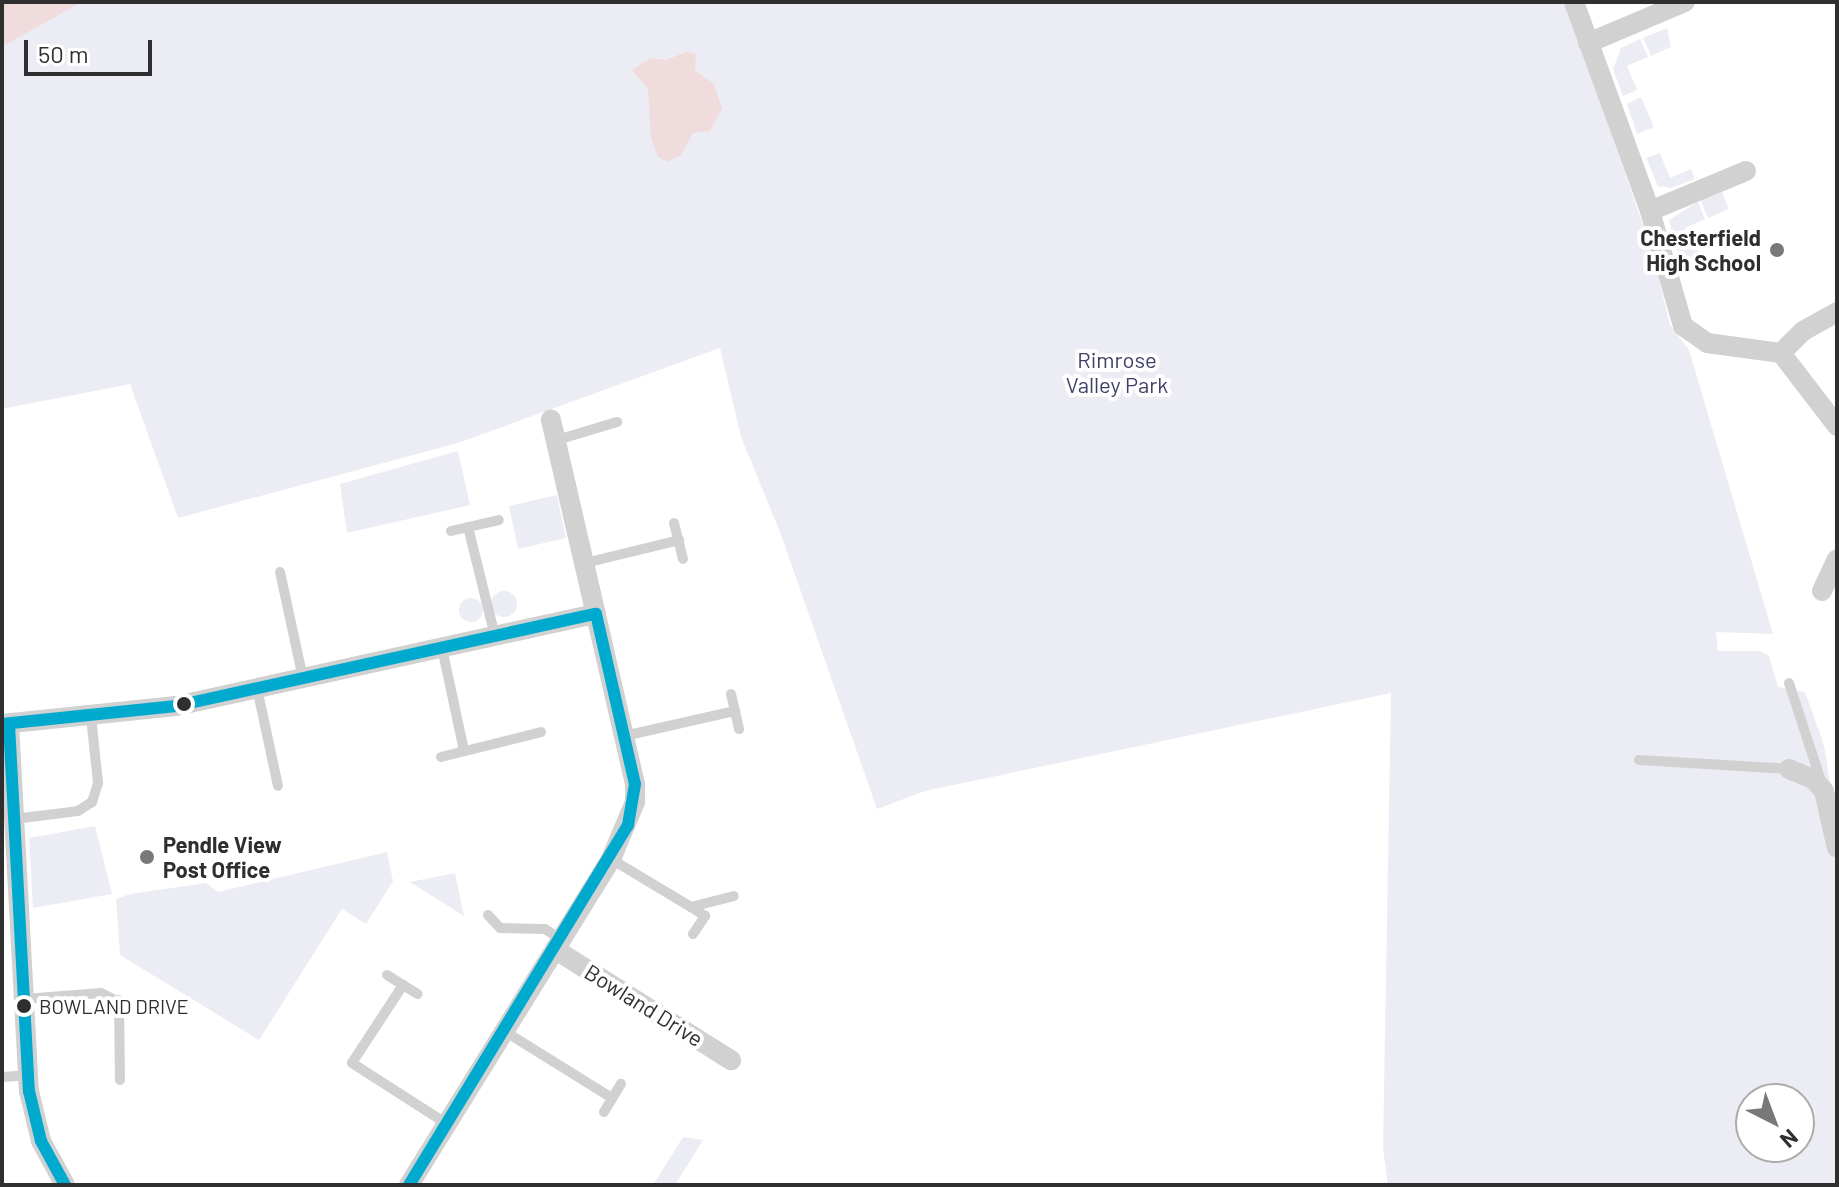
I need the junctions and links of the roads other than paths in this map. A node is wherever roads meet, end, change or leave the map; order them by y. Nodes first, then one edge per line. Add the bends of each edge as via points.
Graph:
1 (1574, 2) edge
2 (1685, 2) edge
3 (1588, 43) junction
4 (1746, 171) dead end
5 (1650, 211) junction
6 (1837, 312) edge
7 (1781, 353) junction
8 (617, 422) dead end
9 (1837, 426) edge
10 (554, 430) joint
11 (499, 520) dead end
12 (674, 523) dead end
13 (468, 527) junction
14 (451, 531) dead end
15 (679, 540) junction
16 (683, 559) dead end
17 (1837, 559) edge
18 (585, 563) junction
19 (280, 572) dead end
20 (1822, 591) dead end
21 (596, 614) junction
22 (495, 636) junction
23 (442, 648) junction
24 (303, 678) junction
25 (1789, 683) dead end
26 (257, 688) junction
27 (731, 694) dead end
28 (735, 711) junction
29 (91, 716) junction
30 (6, 724) edge
31 (739, 729) dead end
32 (541, 732) dead end
33 (624, 736) junction
34 (464, 751) junction
35 (441, 757) dead end
36 (1639, 760) dead end
37 (1789, 769) joint
38 (278, 786) dead end
39 (1824, 791) junction
40 (14, 819) junction
41 (1837, 848) edge
42 (611, 859) junction
43 (10, 886) edge
44 (734, 896) dead end
45 (691, 907) junction
46 (488, 915) dead end
47 (693, 934) dead end
48 (559, 945) junction
49 (387, 975) dead end
50 (403, 985) junction
51 (418, 994) dead end
52 (24, 999) junction
53 (119, 1000) junction
54 (134, 1010) dead end
55 (504, 1031) junction
56 (731, 1060) dead end
57 (28, 1075) junction
58 (2, 1077) edge
59 (120, 1080) dead end
60 (621, 1084) dead end
61 (612, 1098) junction
62 (604, 1112) dead end
63 (447, 1124) junction
64 (65, 1185) edge
65 (409, 1185) edge

1 - 3 street
2 - 3 street
3 - 5 street
4 - 5 street
5 - 7 street via 1671,292 1689,333 1707,343
6 - 7 street via 1803,331
7 - 9 street
8 - 10 lane
10 - 18 street
11 - 13 lane
12 - 15 lane
13 - 14 lane
13 - 22 lane
15 - 16 lane
15 - 18 lane
17 - 20 street
18 - 21 street
19 - 24 lane
21 - 22 street
21 - 33 street
22 - 23 street
23 - 24 street
23 - 34 lane
24 - 26 street
25 - 39 lane
26 - 29 street via 176,706
26 - 38 lane
27 - 28 lane
28 - 31 lane
28 - 33 lane
29 - 30 street
29 - 40 lane via 98,783 92,802 69,813
30 - 40 street
32 - 34 lane
33 - 42 street via 635,802
34 - 35 lane
36 - 37 lane
37 - 39 street via 1813,779
39 - 41 street
40 - 43 street
42 - 45 lane
42 - 48 street
43 - 52 street
44 - 45 lane
45 - 47 lane via 705,916
46 - 48 lane, Bowland Drive via 500,928 545,929
48 - 55 street
48 - 56 street, Bowland Drive
49 - 50 lane
50 - 51 lane
50 - 63 lane via 352,1063
52 - 53 lane via 101,993
52 - 57 street
53 - 54 lane
53 - 59 lane
55 - 61 lane
55 - 63 street
57 - 58 lane
57 - 64 street via 41,1141
60 - 61 lane
61 - 62 lane
63 - 65 street

